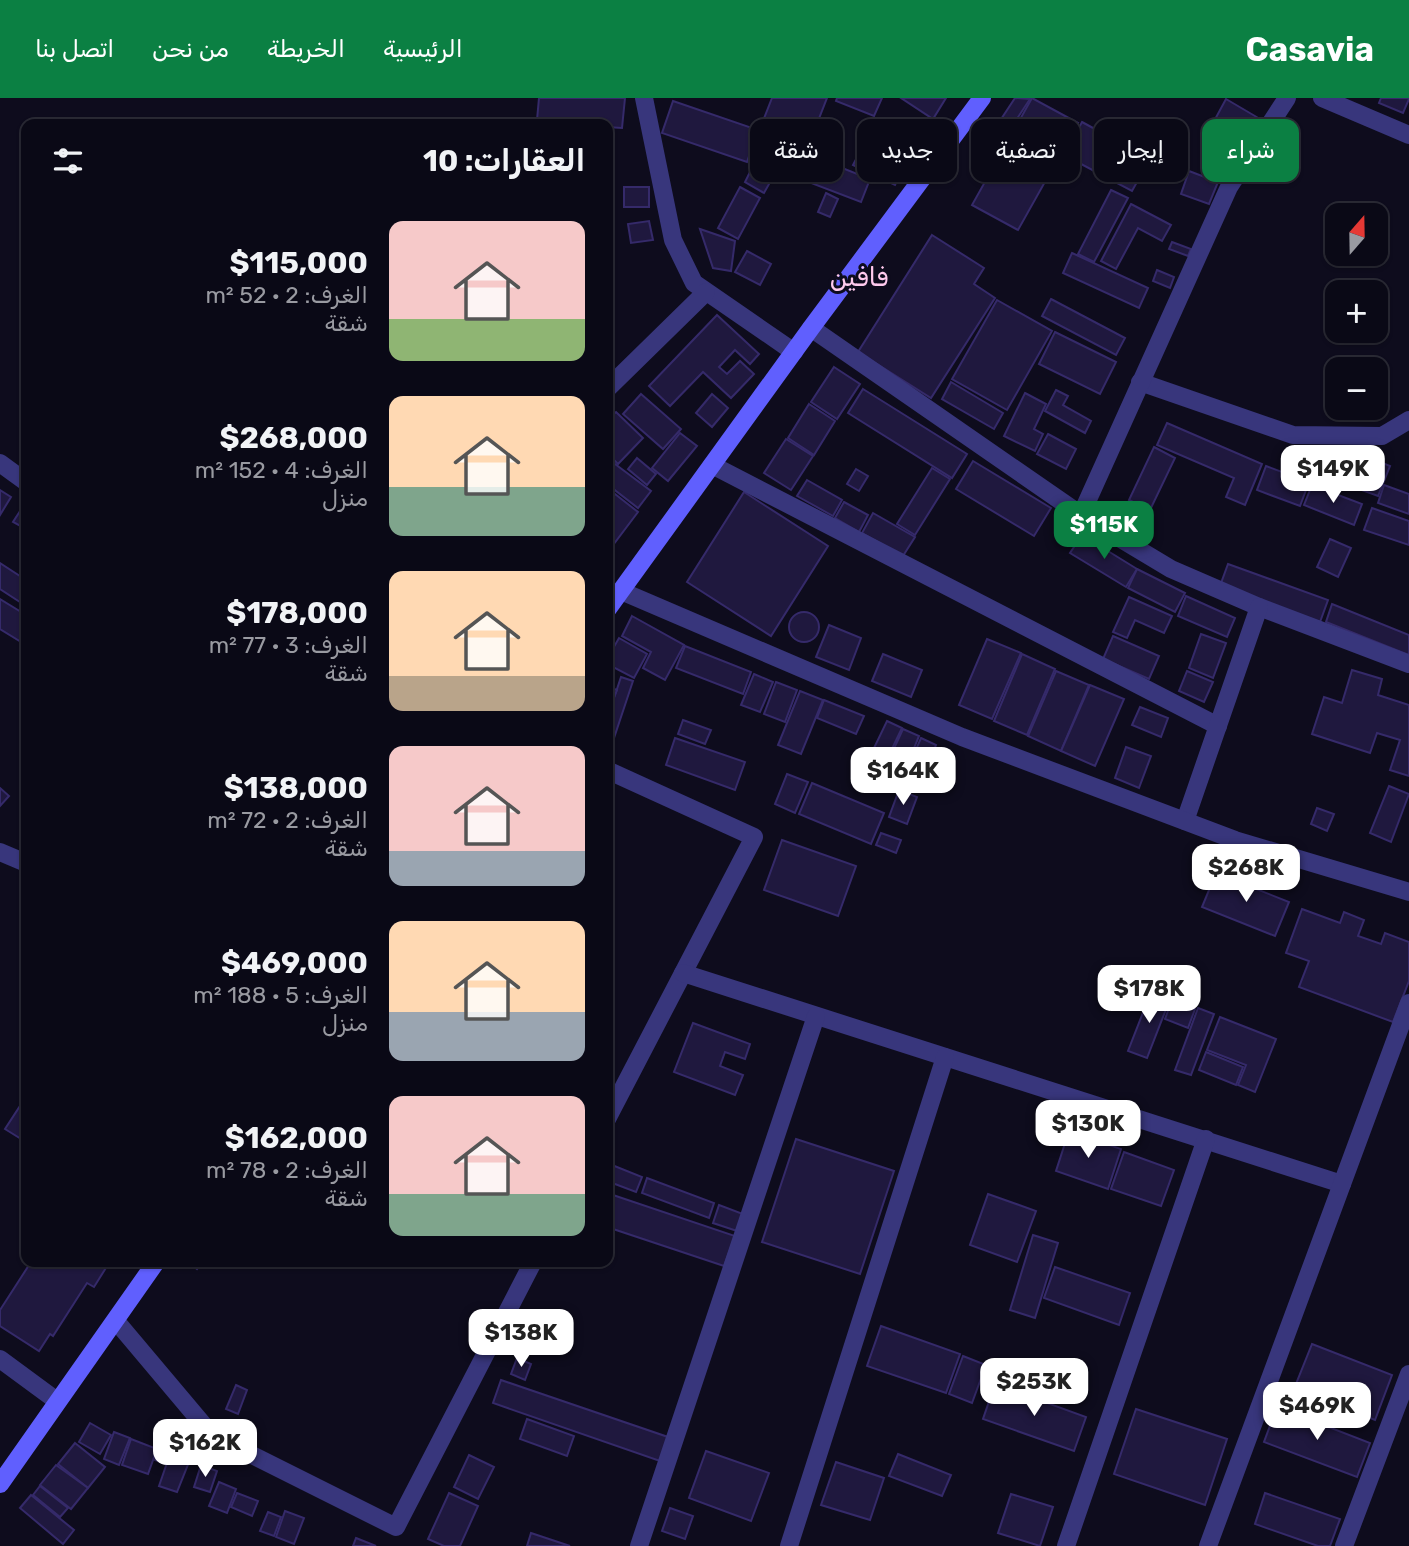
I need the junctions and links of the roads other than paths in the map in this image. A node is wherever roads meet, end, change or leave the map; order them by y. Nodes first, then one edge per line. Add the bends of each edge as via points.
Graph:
1 (644, 98) edge
2 (982, 98) edge
3 (1287, 98) edge
4 (1322, 98) edge
5 (1409, 135) edge
6 (706, 292) junction
7 (811, 328) junction
8 (794, 352) junction
9 (1140, 382) junction
10 (613, 383) edge
11 (1409, 420) edge
12 (0, 463) edge
13 (712, 465) junction
14 (21, 478) edge
15 (1080, 515) junction
16 (621, 592) junction
17 (613, 602) edge
18 (1259, 607) junction
19 (1409, 664) edge
20 (1218, 726) junction
21 (613, 773) edge
22 (1185, 821) junction
23 (0, 852) edge
24 (21, 861) edge
25 (1409, 892) edge
26 (683, 973) junction
27 (1409, 1003) edge
28 (816, 1016) junction
29 (945, 1057) junction
30 (613, 1107) edge
31 (1206, 1139) junction
32 (1342, 1184) junction
33 (153, 1267) edge
34 (530, 1267) edge
35 (116, 1321) junction
36 (0, 1359) edge
37 (1409, 1374) edge
38 (57, 1401) junction
39 (0, 1484) edge
40 (639, 1546) edge
41 (789, 1546) edge
42 (1066, 1546) edge
43 (1208, 1546) edge
44 (1344, 1546) edge

1 - 6 street via 673,240 694,283
2 - 7 main road
3 - 9 street via 1229,187
4 - 5 street
6 - 8 street
6 - 10 street
7 - 8 main road
7 - 15 street
8 - 13 main road
9 - 11 street via 1293,435 1382,436
9 - 15 street
12 - 14 street
13 - 16 main road
13 - 20 street
15 - 18 street via 1171,569
16 - 17 main road
16 - 22 street via 962,737
18 - 19 street
18 - 20 street
20 - 22 street
21 - 26 street via 754,837
22 - 25 street
23 - 24 street
26 - 28 street
26 - 30 street
27 - 32 street
28 - 29 street
28 - 40 street
29 - 31 street
29 - 41 street
31 - 32 street
31 - 42 street
32 - 43 street
33 - 35 main road
34 - 35 street via 396,1527 212,1435
35 - 38 main road
36 - 38 street
37 - 44 street
38 - 39 main road

